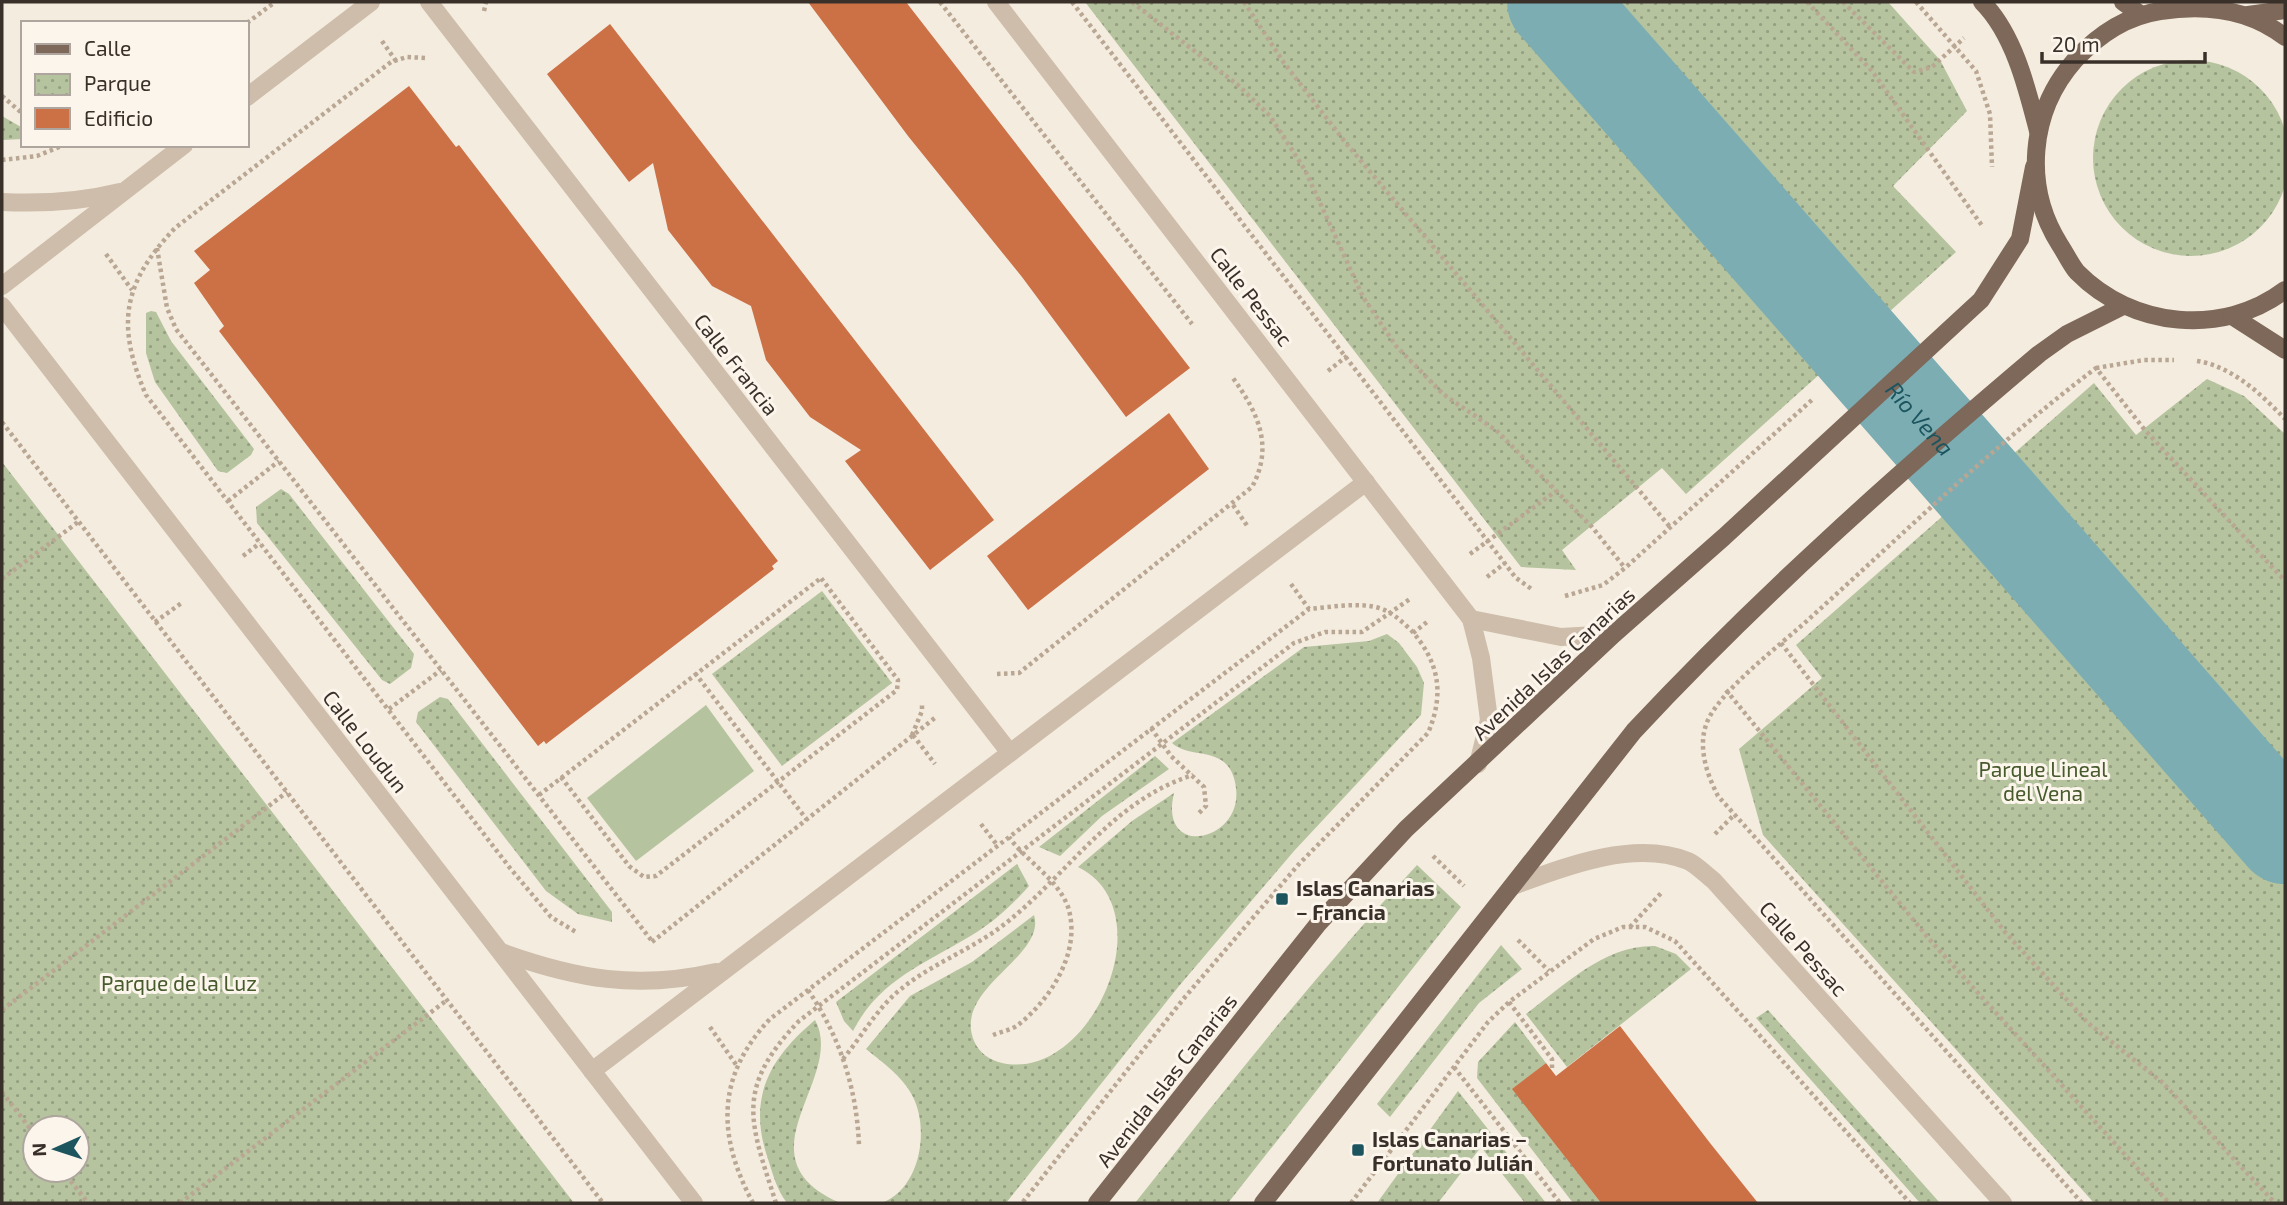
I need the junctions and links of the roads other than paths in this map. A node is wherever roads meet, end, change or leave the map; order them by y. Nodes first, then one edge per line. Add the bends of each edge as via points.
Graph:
1 (371, 2) edge
2 (429, 2) edge
3 (996, 2) edge
4 (2123, 2) edge
5 (1987, 7) edge
6 (2285, 10) edge
7 (2140, 14) junction
8 (2248, 15) junction
9 (2285, 37) edge
10 (248, 96) edge
11 (2038, 131) junction
12 (181, 147) edge
13 (2034, 167) junction
14 (127, 190) junction
15 (2, 202) edge
16 (2, 286) edge
17 (2285, 290) edge
18 (2, 306) edge
19 (2123, 306) junction
20 (2232, 316) junction
21 (2285, 350) edge
22 (1366, 482) junction
23 (1471, 618) junction
24 (1614, 634) junction
25 (1010, 753) junction
26 (1478, 764) junction
27 (1513, 886) junction
28 (501, 952) junction
29 (723, 971) junction
30 (592, 1071) junction
31 (694, 1203) edge
32 (1097, 1203) edge
33 (1263, 1203) edge
34 (2003, 1203) edge

1 - 10 street
2 - 25 street, Calle Francia
3 - 22 street, Calle Pessac
4 - 7 main road
5 - 11 main road via 2024,78
6 - 8 main road
7 - 8 main road via 2194,5
7 - 11 main road via 2093,40 2057,81
8 - 9 main road
11 - 13 main road
12 - 14 street
13 - 19 main road via 2046,223 2077,272
13 - 24 main road, Avenida Islas Canarias via 2020,239 1981,300
14 - 15 street via 83,201
14 - 16 street
17 - 20 main road
18 - 28 street, Calle Loudun
19 - 20 main road via 2171,319
19 - 27 main road via 2057,341 1772,591 1634,731
20 - 21 main road
22 - 23 street, Calle Pessac
22 - 25 street
23 - 24 street via 1561,637
23 - 26 street, Calle Pessac via 1489,720
24 - 26 main road, Avenida Islas Canarias
25 - 29 street
26 - 32 main road, Avenida Islas Canarias via 1406,829 1318,924
27 - 33 main road
27 - 34 street, Calle Pessac via 1566,866 1615,856 1656,854 1689,862 1714,881
28 - 29 street via 550,970 638,983 678,981
28 - 30 street, Calle Loudun
29 - 30 street
30 - 31 street, Calle Loudun

